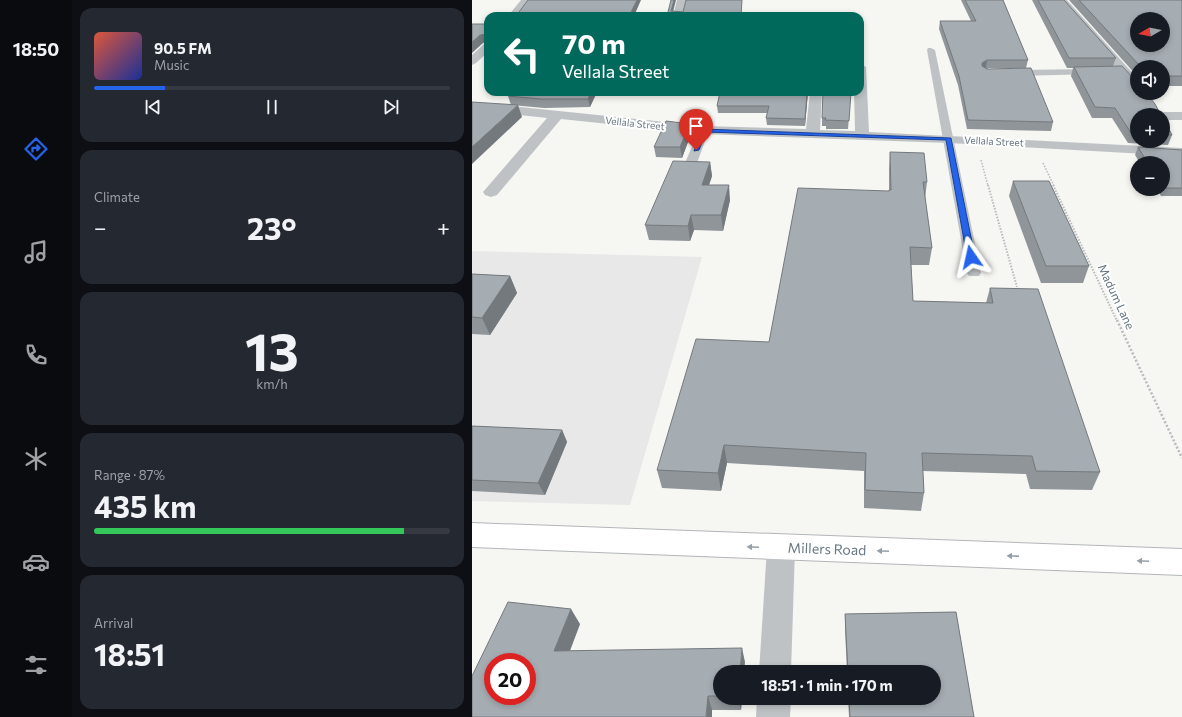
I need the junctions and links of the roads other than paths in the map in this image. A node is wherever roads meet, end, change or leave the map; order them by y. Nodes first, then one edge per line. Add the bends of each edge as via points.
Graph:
1 (526, 0) edge
2 (682, 0) edge
3 (1062, 0) edge
4 (516, 12) edge
5 (679, 12) edge
6 (484, 50) edge
7 (931, 50) dead end
8 (472, 61) edge
9 (1124, 72) junction
10 (1002, 73) edge
11 (1130, 78) edge
12 (816, 96) edge
13 (861, 96) edge
14 (472, 106) edge
15 (1170, 112) edge
16 (556, 116) junction
17 (1182, 116) edge
18 (704, 130) junction
19 (1170, 132) edge
20 (813, 133) junction
21 (862, 136) junction
22 (949, 139) junction
23 (1182, 152) edge
24 (691, 163) edge
25 (491, 192) dead end
26 (974, 273) dead end
27 (472, 535) edge
28 (781, 548) junction
29 (1182, 562) edge
30 (775, 665) edge
31 (774, 705) edge
32 (773, 717) edge

1 - 4 street
2 - 5 street
3 - 9 street
6 - 8 street
7 - 22 lane
9 - 10 lane
9 - 11 street
12 - 20 street
13 - 21 street
14 - 16 street, Vellala Street
15 - 17 street
16 - 18 street, Vellala Street
16 - 25 street
18 - 20 street, Vellala Street
18 - 24 lane
19 - 23 street
20 - 21 street, Vellala Street
21 - 22 street, Vellala Street
22 - 23 street, Vellala Street
22 - 26 lane
28 -> 27 main road, Millers Road
29 -> 28 main road, Millers Road
28 - 30 street
31 - 32 street

